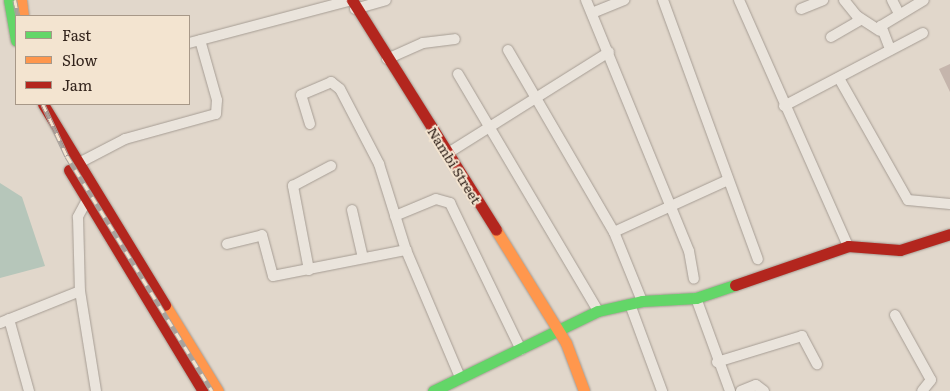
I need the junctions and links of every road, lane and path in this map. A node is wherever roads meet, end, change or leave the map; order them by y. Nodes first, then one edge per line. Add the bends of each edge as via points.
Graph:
1 (9, 0) edge
2 (21, 0) edge
3 (386, 0) edge
4 (586, 0) edge
5 (625, 0) edge
6 (663, 0) edge
7 (739, 0) edge
8 (823, 0) edge
9 (844, 0) edge
10 (892, 0) edge
11 (924, 0) edge
12 (353, 3) edge
13 (801, 9) dead end
14 (592, 13) junction
15 (899, 14) junction
16 (23, 15) edge
17 (861, 20) junction
18 (880, 31) junction
19 (923, 33) dead end
20 (15, 34) edge
21 (831, 37) dead end
22 (455, 39) dead end
23 (200, 40) junction
24 (190, 43) edge
25 (890, 49) junction
26 (508, 50) dead end
27 (609, 52) junction
28 (388, 59) junction
29 (458, 74) dead end
30 (840, 80) junction
31 (537, 100) junction
32 (34, 105) edge
33 (44, 105) edge
34 (784, 106) junction
35 (310, 124) dead end
36 (488, 128) junction
37 (448, 153) junction
38 (77, 164) junction
39 (331, 166) dead end
40 (728, 180) junction
41 (91, 195) junction
42 (950, 204) edge
43 (671, 205) junction
44 (352, 210) dead end
45 (395, 216) junction
46 (614, 232) junction
47 (950, 234) edge
48 (227, 244) dead end
49 (848, 246) junction
50 (406, 250) junction
51 (363, 258) junction
52 (758, 258) dead end
53 (309, 270) junction
54 (694, 279) dead end
55 (80, 291) junction
56 (696, 298) junction
57 (642, 300) junction
58 (631, 307) junction
59 (598, 311) junction
60 (895, 315) dead end
61 (4, 321) edge
62 (558, 332) junction
63 (521, 350) junction
64 (717, 362) junction
65 (817, 364) dead end
66 (460, 377) junction
67 (29, 391) edge
68 (96, 391) edge
69 (203, 391) edge
70 (218, 391) edge
71 (433, 391) edge
72 (584, 391) edge
73 (662, 391) edge
74 (730, 391) edge
75 (741, 391) edge
76 (764, 391) edge
77 (922, 391) edge

1 - 20 street
2 - 16 street
3 - 12 street
4 - 14 street
5 - 14 street
6 - 40 street
7 - 34 street
8 - 13 street
9 - 17 street
10 - 15 street
11 - 15 street
12 - 23 street
12 - 28 street, Nambi Street
14 - 27 street
15 - 18 street
17 - 18 street
17 - 21 street
18 - 25 street
19 - 25 street
22 - 28 street via 423,43
23 - 24 street
23 - 38 street via 217,100 216,114 125,138
25 - 30 street
26 - 31 street
27 - 31 street
27 - 43 street
28 - 37 street, Nambi Street
29 - 36 street
30 - 34 street
30 - 42 street via 908,200
31 - 36 street
31 - 46 street
32 - 41 street
33 - 38 street
34 - 49 street
35 - 45 street via 301,95 331,82 340,89 379,164
36 - 37 street
36 - 59 street
37 - 62 street, Nambi Street
38 - 41 street
39 - 53 street via 293,186
40 - 43 street
40 - 52 street
41 - 55 street via 78,217
41 - 69 street
41 - 70 street
43 - 46 street
43 - 54 street via 689,251
44 - 51 street
45 - 50 street
45 - 63 street via 436,199 450,203
46 - 57 street
47 - 49 street via 900,250
48 - 53 street via 262,235 273,276
49 - 56 street
50 - 51 street
50 - 66 street
51 - 53 street
55 - 61 street
55 - 68 street
56 - 57 street
56 - 64 street
57 - 58 street
58 - 59 street
58 - 73 street
59 - 62 street
60 - 77 street via 930,380
61 - 67 street
62 - 63 street
62 - 72 street, Nambi Street
63 - 66 street
64 - 65 street via 802,336
64 - 74 street
66 - 71 street
75 - 76 street via 756,386

